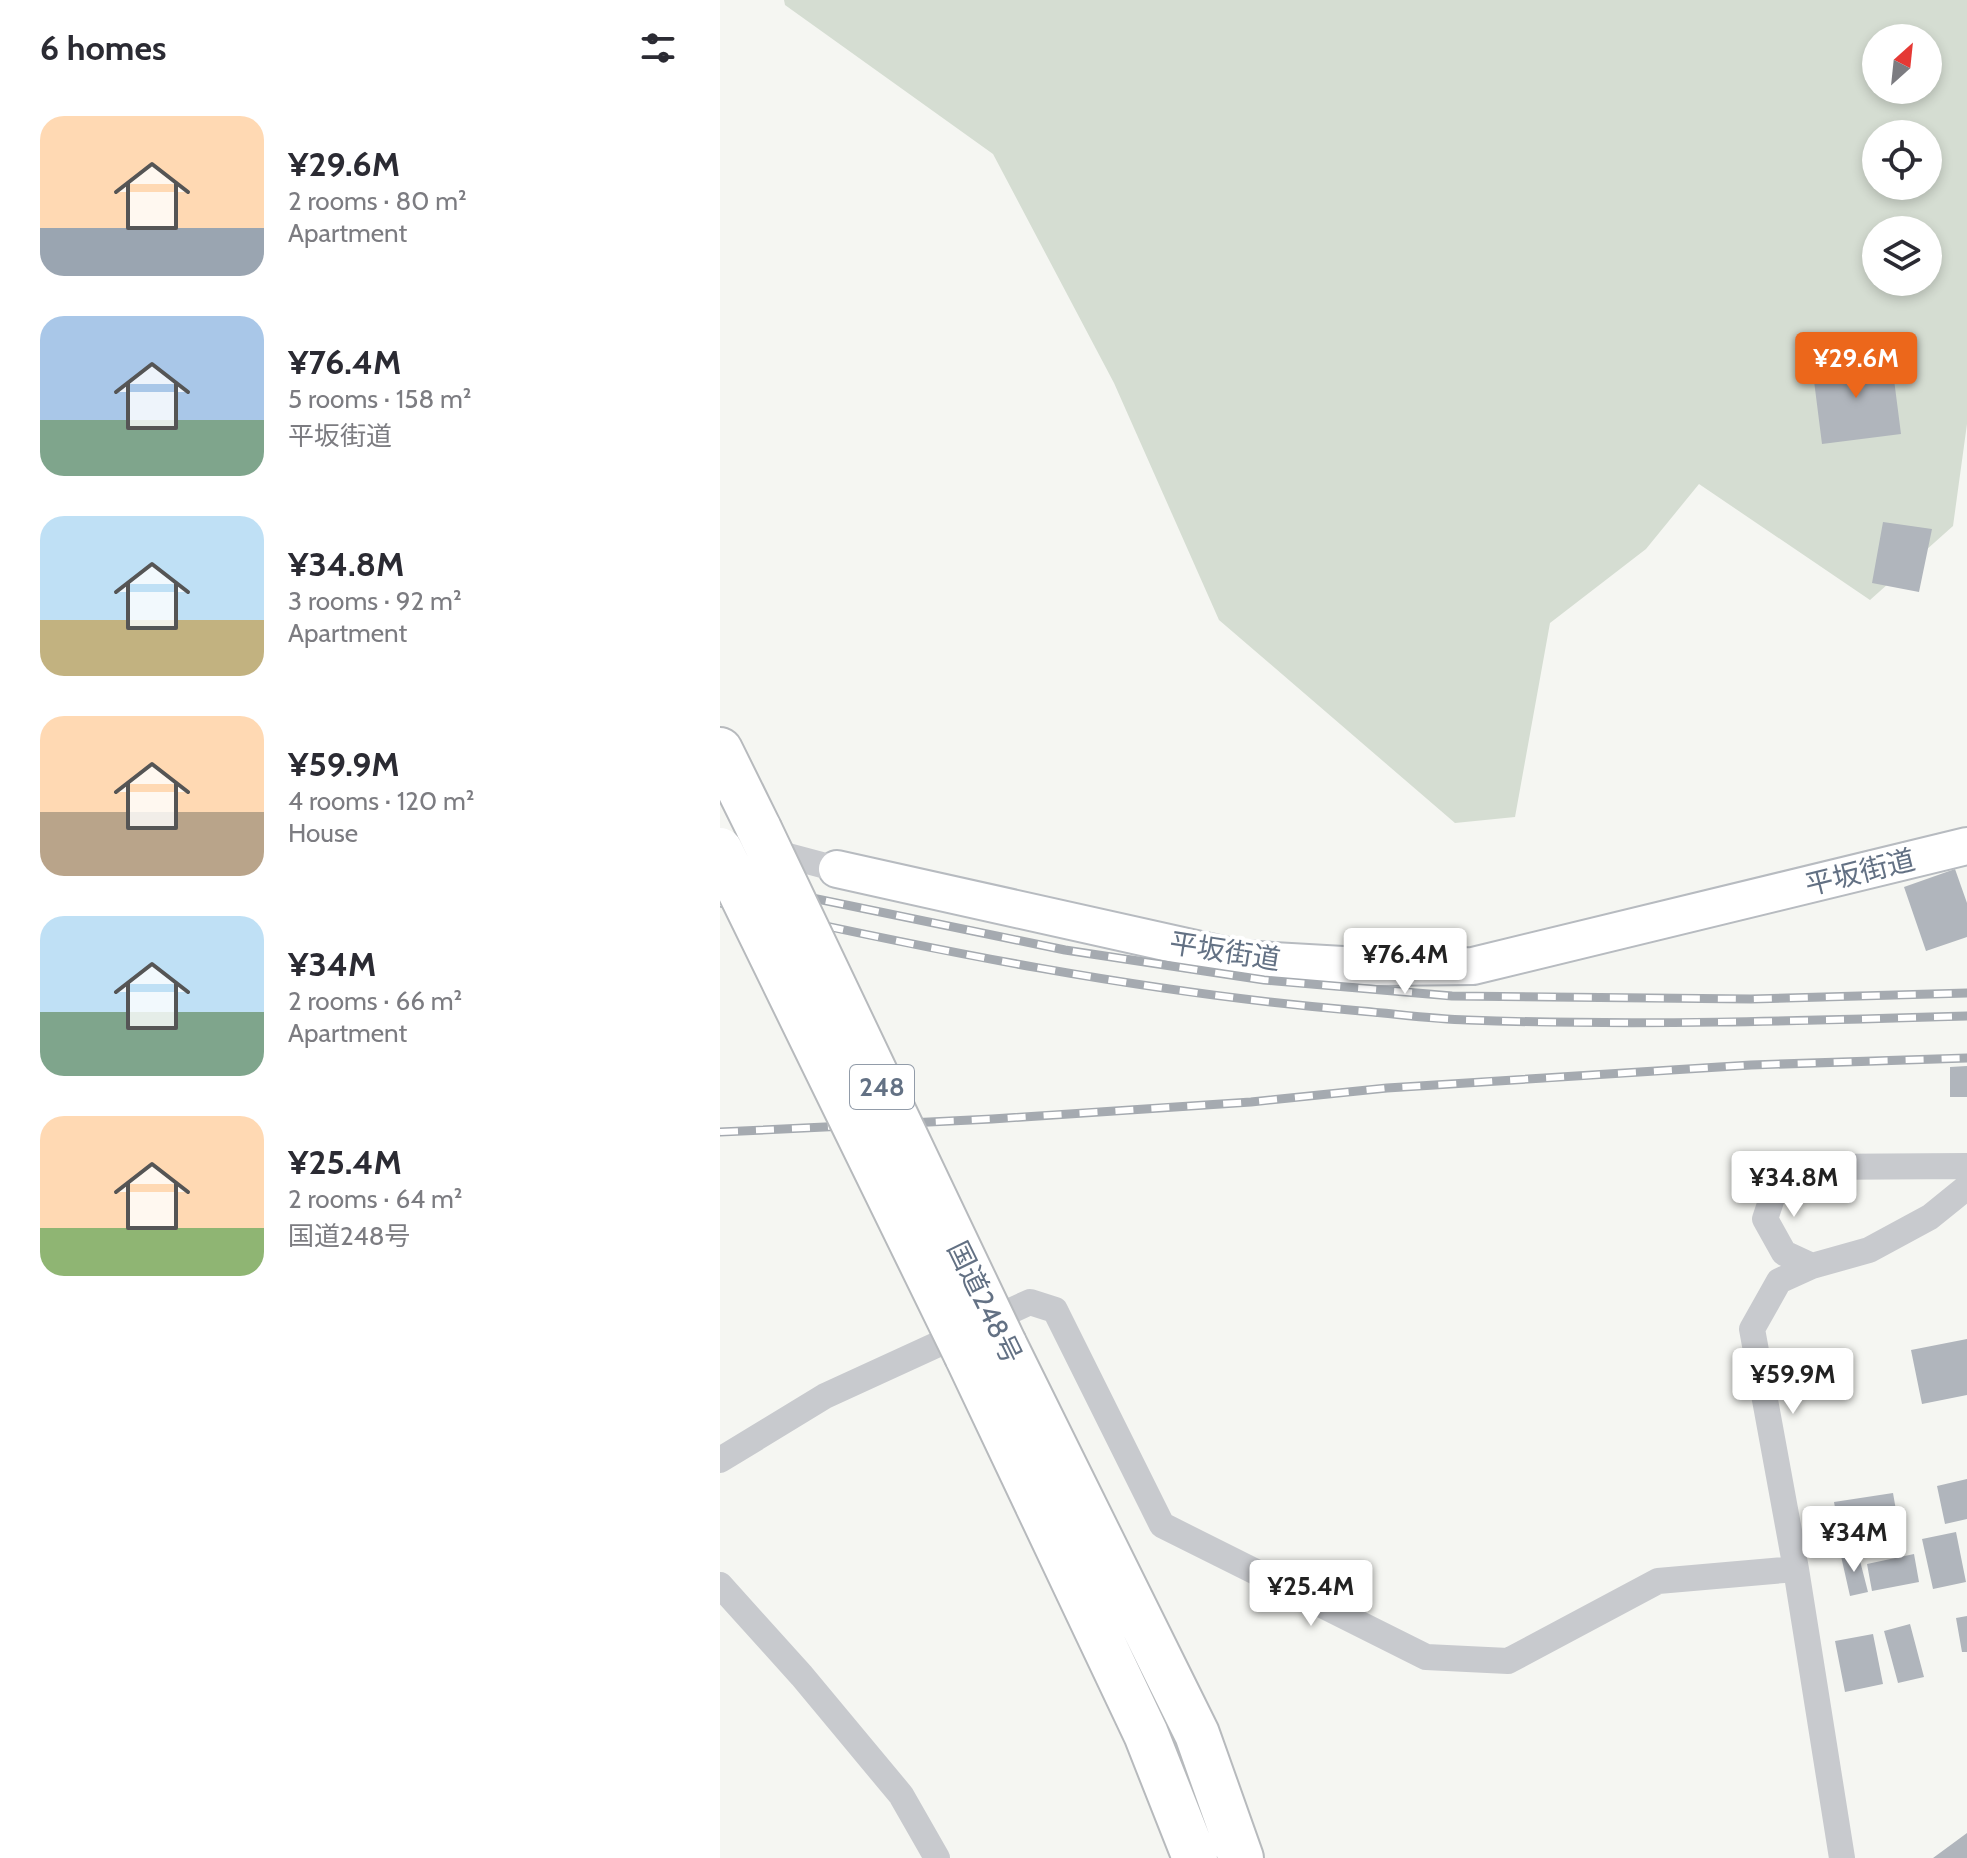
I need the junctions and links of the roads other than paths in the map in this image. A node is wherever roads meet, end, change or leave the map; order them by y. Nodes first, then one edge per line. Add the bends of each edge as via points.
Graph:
1 (720, 750) edge
2 (739, 834) edge
3 (1967, 846) edge
4 (720, 850) edge
5 (837, 869) joint
6 (1967, 1166) edge
7 (1967, 1187) edge
8 (1812, 1266) junction
9 (986, 1350) junction
10 (720, 1460) edge
11 (1796, 1569) junction
12 (720, 1585) edge
13 (937, 1858) edge
14 (1195, 1858) edge
15 (1241, 1858) edge
16 (1842, 1858) edge

1 - 2 highway, 国道248号 / 248
2 - 5 street, 平坂街道
2 - 9 highway, 国道248号 / 248, bridge
3 - 5 street, 平坂街道 via 1473,966 1241,959
4 - 9 highway, 国道248号 / 248, bridge
6 - 8 street via 1805,1167 1780,1174 1765,1219 1784,1253
7 - 8 street via 1930,1217 1869,1250
8 - 11 street via 1779,1281 1752,1329
9 - 14 highway, 国道248号 / 248
9 - 15 highway, 国道248号 / 248 via 1197,1734
10 - 11 street via 825,1396 1030,1302 1055,1310 1162,1525 1426,1657 1508,1661 1658,1581
11 - 16 street
12 - 13 street via 901,1795

